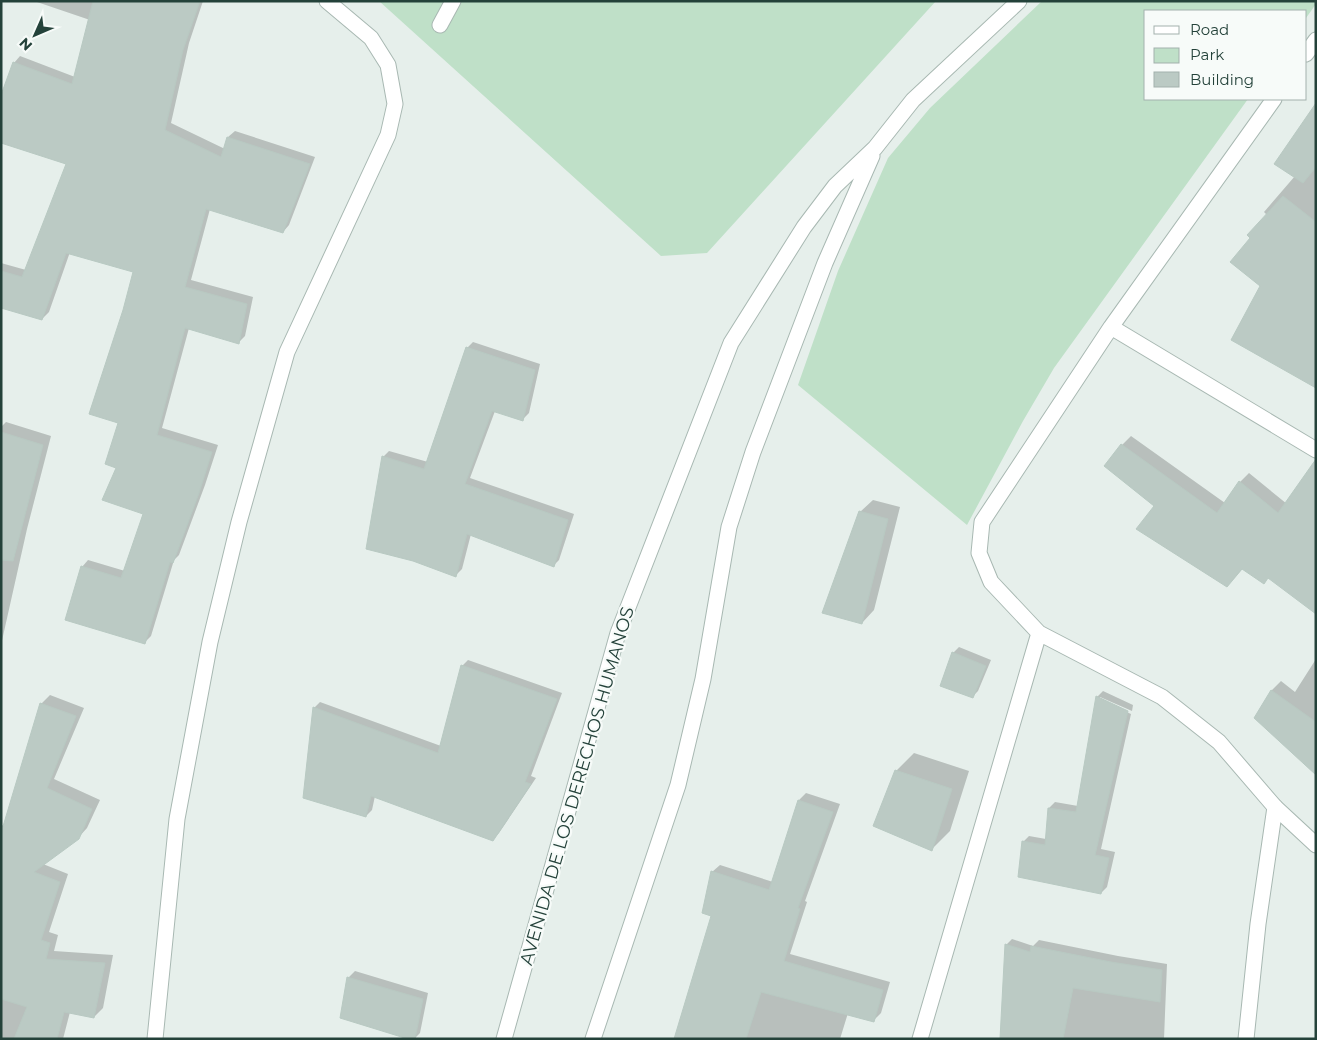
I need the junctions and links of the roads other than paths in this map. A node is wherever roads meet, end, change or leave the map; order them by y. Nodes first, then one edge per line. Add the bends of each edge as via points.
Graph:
1 (327, 1) edge
2 (453, 1) edge
3 (1019, 1) edge
4 (440, 25) dead end
5 (1316, 40) edge
6 (1307, 53) edge
7 (1273, 100) edge
8 (875, 148) junction
9 (1111, 327) junction
10 (1316, 450) edge
11 (1039, 633) junction
12 (1274, 807) junction
13 (1316, 845) edge
14 (155, 1039) edge
15 (504, 1039) edge
16 (593, 1039) edge
17 (920, 1039) edge
18 (1246, 1039) edge

1 - 14 street via 371,38 388,65 395,104 388,135 287,352 239,522 210,642 177,818
2 - 4 street
3 - 8 street, AVENIDA DE LOS DERECHOS HUMANOS via 913,100
5 - 6 street
7 - 9 street
8 - 15 street, AVENIDA DE LOS DERECHOS HUMANOS via 835,186 804,226 731,343 618,633
8 - 16 street, AVENIDA DE LOS DERECHOS HUMANOS via 824,263 753,452 732,518 703,679 678,785
9 - 10 street
9 - 11 street via 982,522 979,553 991,582
11 - 12 street via 1162,697 1219,742
11 - 17 street
12 - 13 street
12 - 18 street

